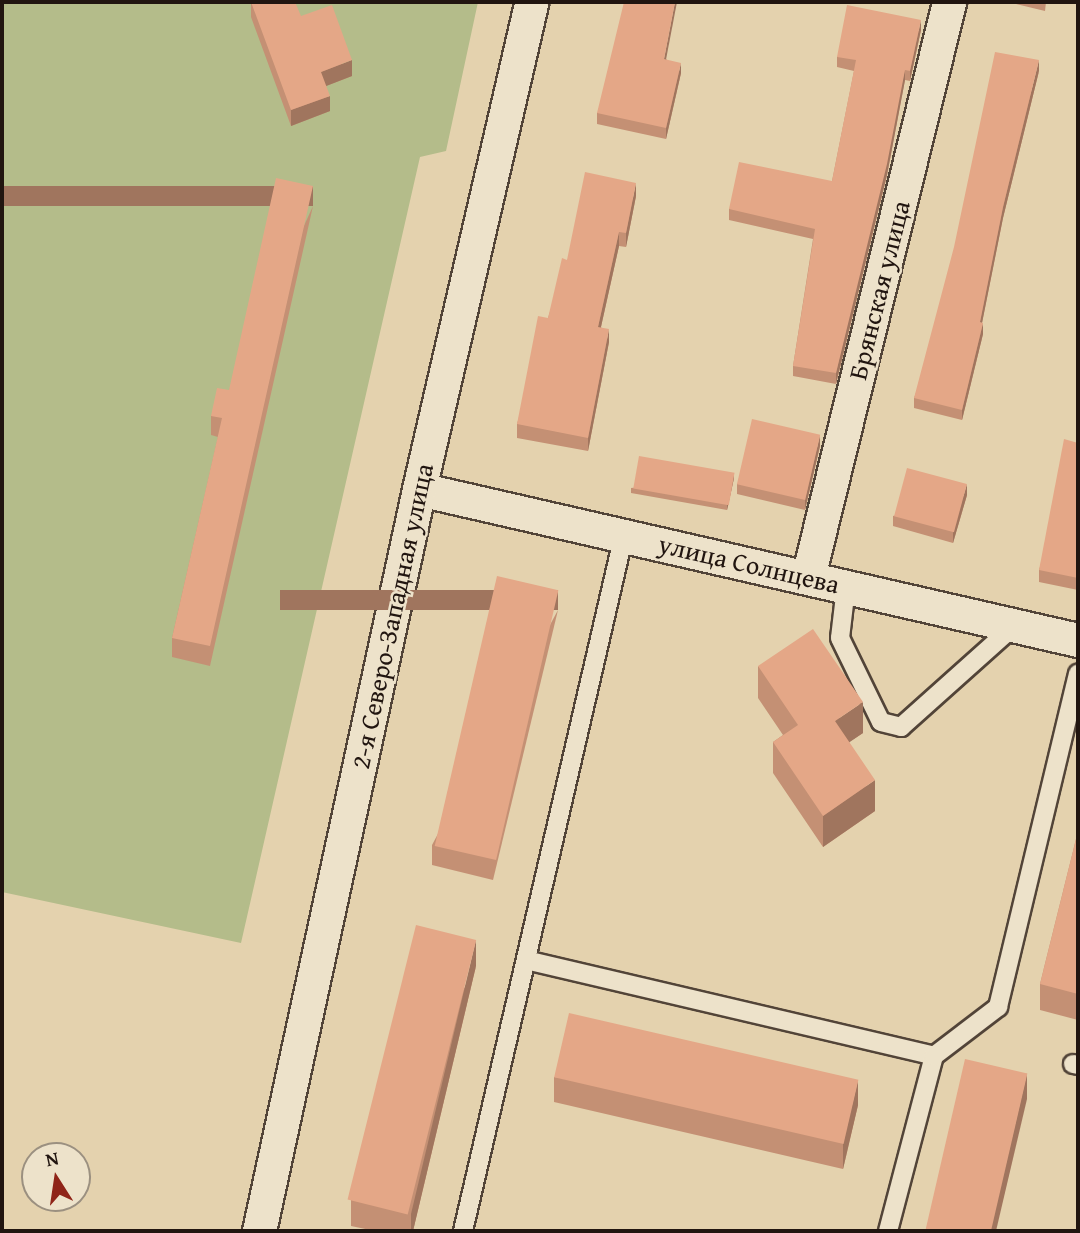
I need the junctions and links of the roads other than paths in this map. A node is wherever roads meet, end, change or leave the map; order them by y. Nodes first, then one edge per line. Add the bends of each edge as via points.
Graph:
1 (531, 2) edge
2 (949, 2) edge
3 (419, 489) junction
4 (624, 535) junction
5 (808, 578) junction
6 (846, 586) junction
7 (1015, 625) junction
8 (1078, 640) edge
9 (1078, 673) edge
10 (526, 960) junction
11 (934, 1056) junction
12 (259, 1231) edge
13 (463, 1231) edge
14 (888, 1231) edge

1 - 3 street, 2-я Северо-Западная улица
2 - 5 street, Брянская улица
3 - 4 street, улица Солнцева
3 - 12 street, 2-я Северо-Западная улица
4 - 5 street, улица Солнцева
4 - 10 lane
5 - 6 street, улица Солнцева
6 - 7 street, улица Солнцева
6 - 7 lane via 840,638 881,722 901,727
7 - 8 street, улица Солнцева
9 - 11 lane via 998,1007
10 - 11 lane
10 - 13 lane
11 - 14 lane

